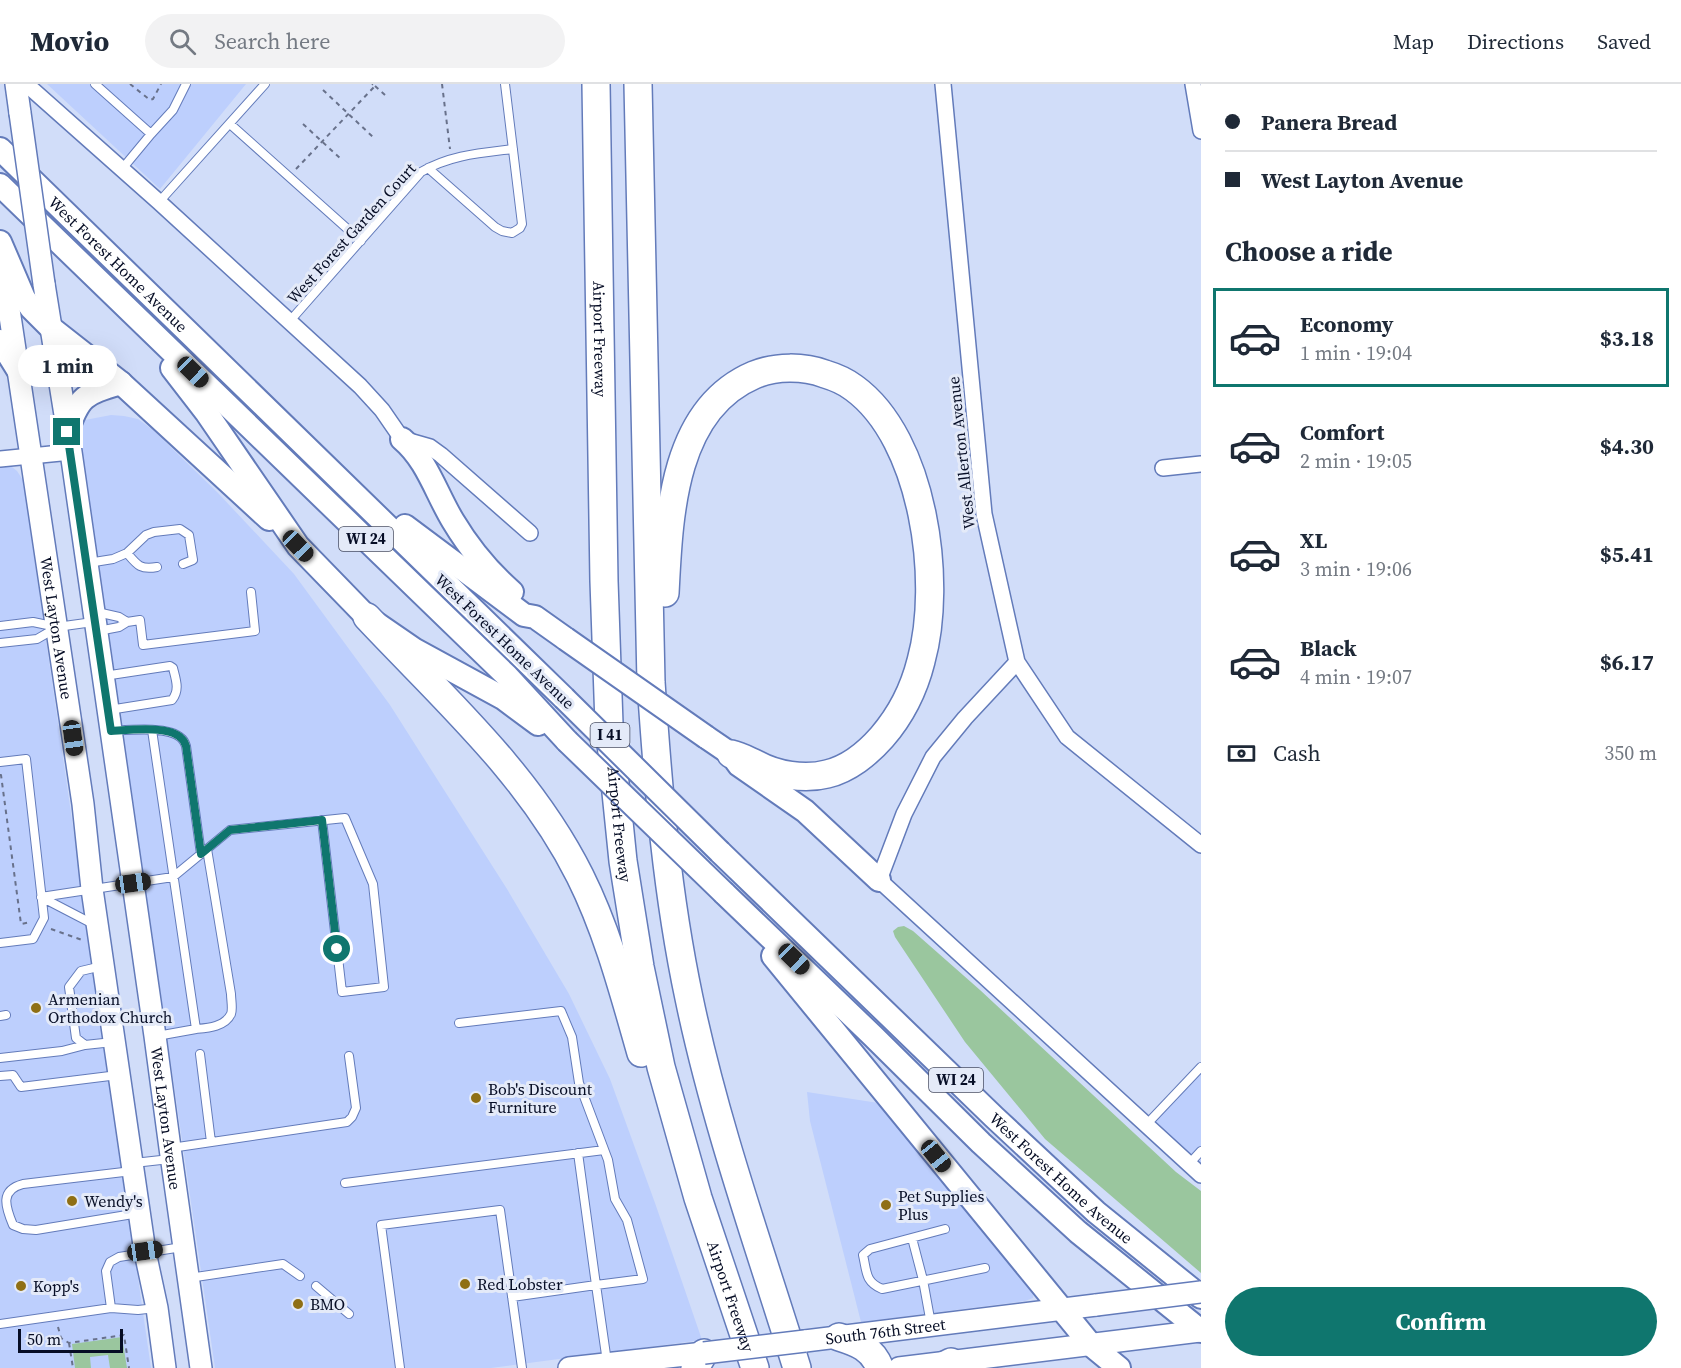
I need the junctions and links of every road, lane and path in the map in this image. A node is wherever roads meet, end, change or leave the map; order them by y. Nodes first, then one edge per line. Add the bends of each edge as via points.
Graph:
1 (16, 84) edge
2 (26, 84) edge
3 (95, 84) edge
4 (130, 84) edge
5 (161, 84) edge
6 (186, 84) edge
7 (265, 84) edge
8 (442, 84) edge
9 (505, 84) edge
10 (596, 84) edge
11 (638, 84) edge
12 (943, 84) edge
13 (1193, 84) edge
14 (374, 85) edge
15 (323, 90) dead end
16 (385, 95) dead end
17 (349, 114) junction
18 (230, 124) junction
19 (303, 124) dead end
20 (1201, 131) edge
21 (151, 134) junction
22 (373, 137) dead end
23 (322, 142) junction
24 (0, 149) edge
25 (513, 149) junction
26 (451, 158) junction
27 (342, 160) dead end
28 (428, 168) junction
29 (122, 169) junction
30 (288, 177) junction
31 (0, 185) edge
32 (159, 202) junction
33 (362, 241) junction
34 (0, 244) edge
35 (289, 322) junction
36 (51, 328) junction
37 (0, 341) edge
38 (161, 342) junction
39 (18, 370) junction
40 (121, 383) junction
41 (402, 439) junction
42 (69, 442) junction
43 (32, 457) junction
44 (0, 459) edge
45 (1201, 464) edge
46 (1163, 468) dead end
47 (372, 510) junction
48 (530, 533) dead end
49 (298, 546) junction
50 (128, 553) junction
51 (87, 563) junction
52 (183, 564) dead end
53 (157, 567) dead end
54 (250, 592) dead end
55 (367, 617) junction
56 (535, 617) junction
57 (127, 621) junction
58 (95, 622) junction
59 (0, 626) edge
60 (57, 627) junction
61 (0, 643) edge
62 (1017, 662) junction
63 (103, 676) junction
64 (651, 682) junction
65 (109, 721) junction
66 (152, 730) junction
67 (567, 741) junction
68 (731, 754) junction
69 (0, 762) edge
70 (0, 775) edge
71 (322, 820) junction
72 (1201, 845) edge
73 (204, 851) junction
74 (173, 877) junction
75 (879, 880) junction
76 (133, 883) junction
77 (92, 889) junction
78 (41, 897) junction
79 (732, 901) junction
80 (21, 920) dead end
81 (64, 934) dead end
82 (91, 934) junction
83 (0, 943) edge
84 (103, 966) junction
85 (459, 1023) dead end
86 (196, 1029) junction
87 (155, 1036) junction
88 (114, 1042) junction
89 (85, 1045) junction
90 (200, 1054) dead end
91 (349, 1056) dead end
92 (0, 1058) edge
93 (1201, 1067) edge
94 (119, 1075) junction
95 (0, 1077) edge
96 (1146, 1125) junction
97 (211, 1142) junction
98 (604, 1150) junction
99 (1201, 1151) edge
100 (170, 1153) junction
101 (578, 1153) junction
102 (1189, 1164) junction
103 (133, 1167) junction
104 (1201, 1175) edge
105 (345, 1183) dead end
106 (698, 1197) junction
107 (140, 1213) junction
108 (945, 1229) dead end
109 (912, 1238) junction
110 (183, 1246) junction
111 (145, 1251) junction
112 (985, 1268) dead end
113 (300, 1276) dead end
114 (188, 1278) junction
115 (923, 1280) junction
116 (596, 1285) junction
117 (316, 1286) dead end
118 (1201, 1292) edge
119 (512, 1297) junction
120 (1201, 1297) edge
121 (111, 1308) junction
122 (157, 1308) junction
123 (1062, 1310) junction
124 (349, 1314) dead end
125 (54, 1316) junction
126 (0, 1324) edge
127 (931, 1326) junction
128 (1201, 1331) edge
129 (839, 1337) junction
130 (69, 1343) junction
131 (1090, 1345) junction
132 (699, 1361) edge
133 (607, 1364) junction
134 (945, 1365) edge
135 (578, 1367) edge
136 (73, 1368) edge
137 (129, 1368) edge
138 (165, 1368) edge
139 (201, 1368) edge
140 (400, 1368) edge
141 (522, 1368) edge
142 (755, 1368) edge
143 (797, 1368) edge
144 (880, 1368) edge
145 (899, 1368) edge
146 (1119, 1368) edge

1 - 36 main road, West Layton Avenue, bridge
2 - 29 street
3 - 21 lane
4 - 5 path via 150,100
6 - 21 lane via 173,110
7 - 18 lane
8 - 26 path
9 - 25 lane
10 - 106 highway, Airport Freeway / I 41 via 609,724 640,967 661,1067
11 - 64 highway, I 41
12 - 62 street, West Allerton Avenue via 984,514
13 - 20 street
14 - 16 path
14 - 17 path
15 - 17 path
17 - 22 path
17 - 23 path
18 - 30 lane
18 - 32 lane
19 - 23 path
21 - 29 lane
23 - 27 path
23 - 30 path
24 - 47 main road, West Forest Home Avenue / WI 24
25 - 26 lane, West Forest Garden Court
25 - 28 lane via 522,224 512,233 495,227
26 - 28 lane, West Forest Garden Court
28 - 33 lane, West Forest Garden Court
29 - 32 street
30 - 33 lane
31 - 38 main road, West Forest Home Avenue / WI 24
32 - 35 street
33 - 35 lane, West Forest Garden Court
34 - 36 main road via 24,298
34 - 39 main road, West Layton Avenue
35 - 41 street via 360,386
36 - 40 main road
36 - 42 main road, West Layton Avenue
37 - 39 main road
38 - 49 main road via 171,367
38 - 67 main road, West Forest Home Avenue / WI 24 via 498,668
39 - 43 main road, West Layton Avenue
40 - 42 main road via 100,389 79,402
40 - 49 main road
41 - 48 street via 430,447 441,455
41 - 56 main road via 421,459 453,521 482,561
42 - 43 street
42 - 51 main road, West Layton Avenue
43 - 44 street
43 - 60 main road, West Layton Avenue
45 - 46 street
47 - 56 main road via 405,527 524,615
47 - 120 main road, West Forest Home Avenue / WI 24, bridge via 994,1117 1079,1197
49 - 55 main road
50 - 51 lane
50 - 52 lane via 146,535 180,529 189,535 193,560
50 - 53 lane via 137,565
51 - 58 main road, West Layton Avenue
54 - 57 lane via 255,631 143,645 140,620
55 - 67 main road
55 - 106 highway via 498,755 560,839 606,938 671,1159
56 - 68 main road, bridge
57 - 58 lane via 119,617
57 - 58 lane via 119,627
58 - 60 lane
58 - 63 main road, West Layton Avenue
59 - 60 lane via 33,622
60 - 61 lane via 37,639
60 - 77 main road, West Layton Avenue
62 - 72 street, West Allerton Avenue via 1067,736
62 - 75 street via 933,757 904,814
63 - 65 main road, West Layton Avenue
63 - 65 lane via 170,666 177,687 172,700
64 - 68 highway via 662,640 674,489 699,425 733,386 762,372 816,370 853,387 884,420 896,441 921,509 929,593 926,635 914,684 896,719 874,746 844,767 826,774 801,776 772,771
64 - 143 highway, I 41 via 668,874 689,999 723,1130
65 - 66 lane
65 - 76 main road, West Layton Avenue
66 - 73 lane via 181,737 186,746
66 - 74 lane
67 - 79 main road, West Forest Home Avenue / WI 24, bridge
68 - 75 main road via 739,765 805,811
69 - 78 lane via 26,759
70 - 80 path
71 - 71 lane via 342,992 384,987 373,884 345,818
71 - 73 lane via 230,830
73 - 74 lane
73 - 86 lane via 231,994 231,1014 215,1027
74 - 76 lane
74 - 86 lane
75 - 96 street
76 - 77 lane
76 - 87 main road, West Layton Avenue
77 - 78 lane
77 - 82 main road, West Layton Avenue
78 - 82 lane
78 - 83 lane via 44,918 33,939
79 - 123 main road
79 - 128 main road, West Forest Home Avenue / WI 24 via 1078,1232
81 - 82 path
82 - 84 main road, West Layton Avenue
84 - 88 main road, West Layton Avenue
84 - 89 lane via 81,971 69,987 76,1038
85 - 98 lane via 561,1011 572,1037 579,1083
86 - 87 lane
87 - 100 main road, West Layton Avenue
88 - 89 lane
88 - 94 main road, West Layton Avenue
89 - 92 lane
90 - 97 lane
91 - 97 lane via 356,1108 347,1122
93 - 96 lane
94 - 95 lane via 21,1087 13,1075
94 - 103 main road, West Layton Avenue
96 - 102 street
97 - 100 lane
98 - 101 lane
98 - 116 lane via 615,1198 627,1220 643,1279
99 - 102 lane
100 - 103 lane
100 - 110 main road, West Layton Avenue
101 - 105 lane
101 - 116 lane
102 - 104 street
103 - 107 main road, West Layton Avenue
103 - 107 lane via 14,1186 7,1192 5,1202 12,1225 29,1230
106 - 142 highway, Airport Freeway / I 41
107 - 111 main road, West Layton Avenue
108 - 109 lane
109 - 115 lane
109 - 115 lane via 870,1249 863,1255 868,1278 882,1289
110 - 111 lane
110 - 114 main road, West Layton Avenue
111 - 121 lane via 110,1262 106,1271
111 - 122 main road, West Layton Avenue
112 - 115 lane
113 - 114 lane via 283,1264
114 - 139 main road, West Layton Avenue
115 - 127 lane
116 - 119 lane
116 - 133 lane
117 - 124 lane
118 - 123 main road, South 76th Street, bridge
119 - 140 lane via 500,1210 381,1225
119 - 141 lane
121 - 122 lane
121 - 125 lane
122 - 138 main road, West Layton Avenue
123 - 127 main road, South 76th Street
123 - 131 main road
125 - 126 lane
125 - 130 path via 61,1338
127 - 129 main road, South 76th Street
128 - 131 main road
129 - 132 main road, South 76th Street, bridge
129 - 144 highway via 868,1349
130 - 136 path
130 - 137 path via 124,1335
131 - 134 main road
131 - 146 main road
132 - 133 main road, South 76th Street
133 - 135 main road, South 76th Street
134 - 145 main road

